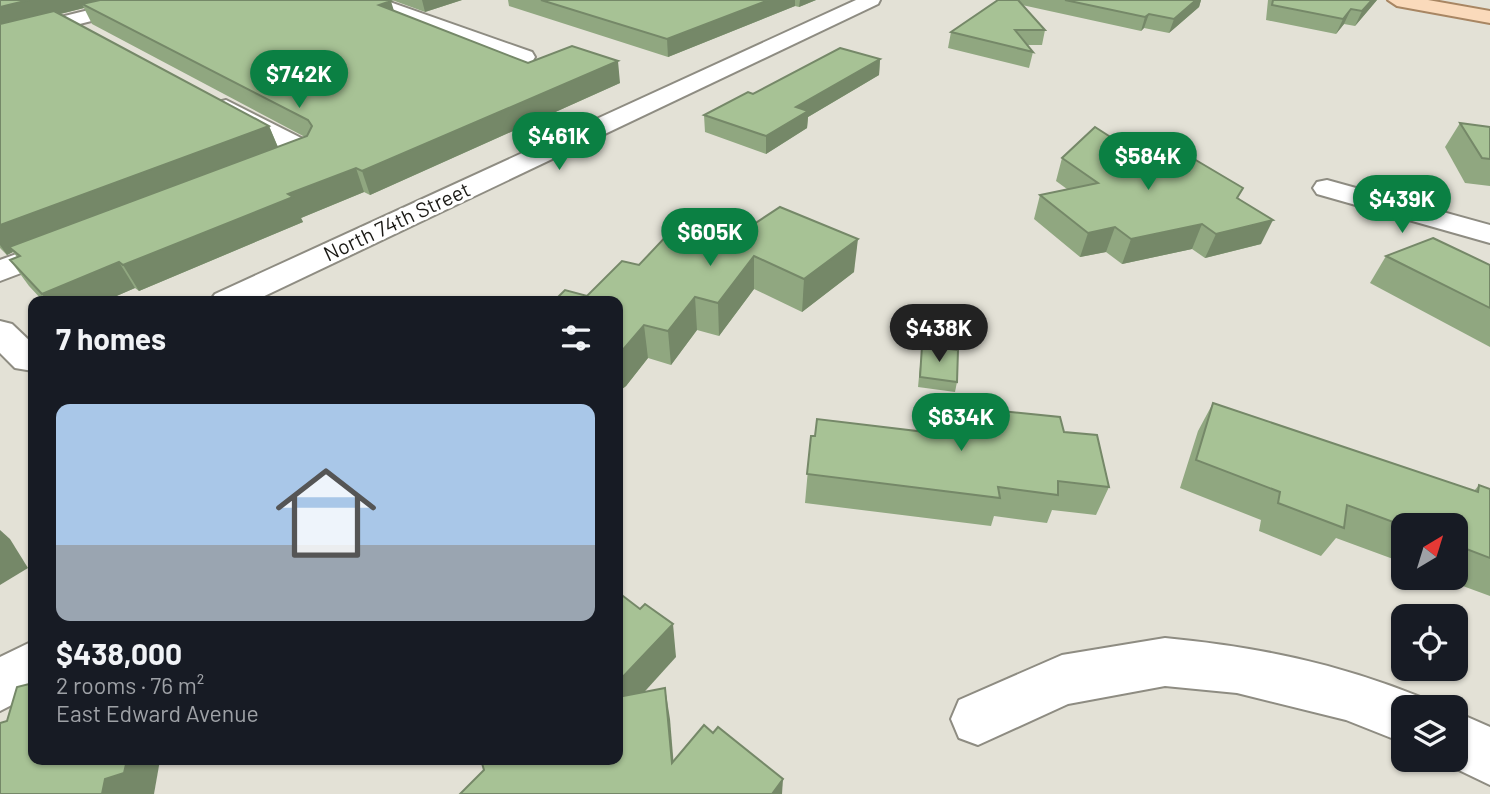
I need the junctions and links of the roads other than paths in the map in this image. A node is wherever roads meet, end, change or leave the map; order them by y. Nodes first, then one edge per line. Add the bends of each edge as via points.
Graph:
1 (152, 0) edge
2 (366, 0) edge
3 (871, 0) edge
4 (1397, 0) edge
5 (1490, 17) edge
6 (67, 21) junction
7 (91, 34) edge
8 (0, 37) edge
9 (524, 57) dead end
10 (211, 99) edge
11 (268, 166) edge
12 (1327, 188) dead end
13 (1490, 234) edge
14 (89, 236) edge
15 (0, 271) edge
16 (238, 296) edge
17 (0, 332) edge
18 (28, 357) edge
19 (28, 668) edge
20 (0, 686) edge
21 (1391, 712) edge
22 (978, 719) dead end
23 (1468, 745) edge
24 (1490, 757) edge

1 - 6 street
2 - 9 street
3 - 16 street, North 74th Street
4 - 5 main road
6 - 7 street
6 - 8 street
10 - 11 street via 306,151
12 - 13 street
14 - 15 street
17 - 18 street
19 - 20 street
21 - 22 street via 1347,695 1237,668 1165,662 1062,680
23 - 24 street

